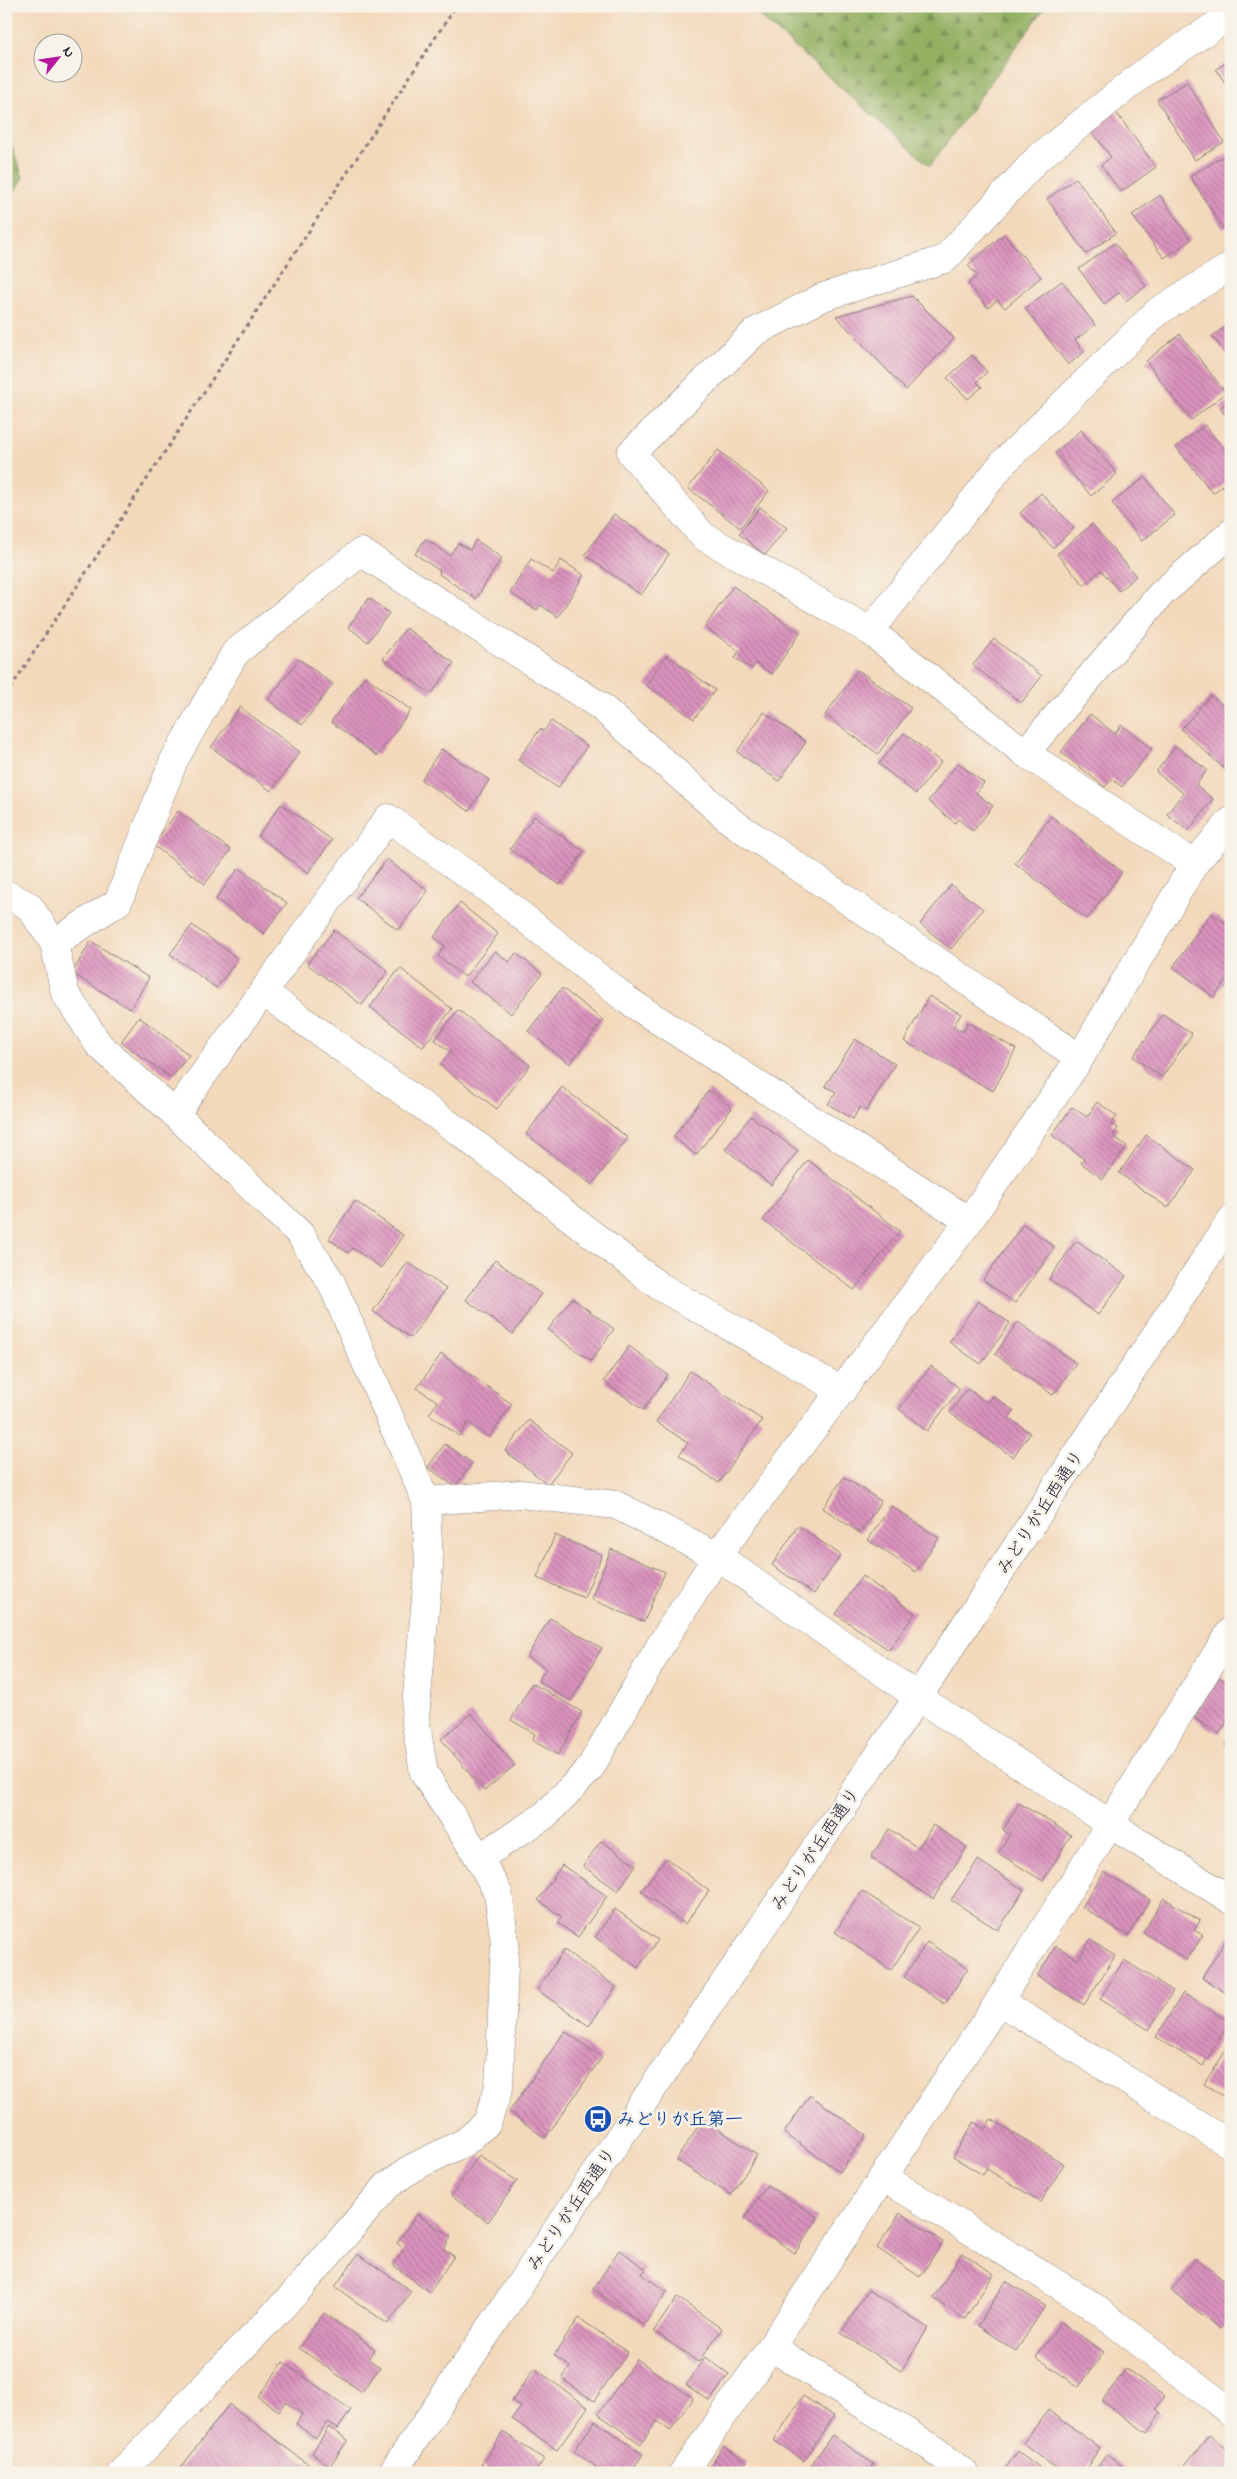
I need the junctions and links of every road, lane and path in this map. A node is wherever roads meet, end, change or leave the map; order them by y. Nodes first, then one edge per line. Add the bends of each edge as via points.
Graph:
1 (456, 6) edge
2 (1231, 15) edge
3 (1231, 266) edge
4 (1231, 533) edge
5 (870, 630) junction
6 (6, 695) edge
7 (1025, 753) junction
8 (1231, 821) edge
9 (1194, 864) junction
10 (6, 894) edge
11 (54, 943) junction
12 (263, 992) junction
13 (1080, 1058) junction
14 (175, 1114) junction
15 (1231, 1220) edge
16 (969, 1221) junction
17 (842, 1391) junction
18 (426, 1501) junction
19 (717, 1556) junction
20 (1230, 1632) edge
21 (918, 1697) junction
22 (1110, 1824) junction
23 (480, 1858) junction
24 (1231, 1900) edge
25 (999, 2000) junction
26 (1231, 2145) edge
27 (883, 2177) junction
28 (771, 2347) junction
29 (1231, 2412) edge
30 (121, 2473) edge
31 (392, 2473) edge
32 (683, 2473) edge
33 (964, 2473) edge

1 - 6 path
2 - 5 street via 1145,72 1037,159 945,259 823,297 755,332 630,454 703,536
3 - 5 street via 1157,312 1003,463
4 - 7 street via 1162,594
5 - 7 street
7 - 9 street
8 - 9 street
9 - 13 street
10 - 11 street via 29,906
11 - 13 street via 118,902 174,760 235,653 361,552 600,706 732,822
11 - 14 street via 65,993 99,1045
12 - 14 street
12 - 16 street via 388,818 492,892 627,1000
12 - 17 street via 461,1133 659,1286
13 - 16 street
14 - 18 street via 300,1234 331,1282
15 - 21 street, みどりが丘西通り
16 - 17 street
17 - 19 street
18 - 19 street via 521,1494 616,1504
18 - 23 street via 429,1565 416,1727 424,1773
19 - 21 street
19 - 23 street via 660,1646 589,1770 544,1816
20 - 22 street
21 - 22 street
21 - 31 street, みどりが丘西通り
22 - 24 street
22 - 25 street
23 - 30 street via 498,1893 505,1943 499,2087 487,2123 465,2142 412,2168 387,2186 298,2290
25 - 26 street
25 - 27 street
27 - 28 street
27 - 29 street via 1088,2303
28 - 32 street
28 - 33 street via 932,2448

